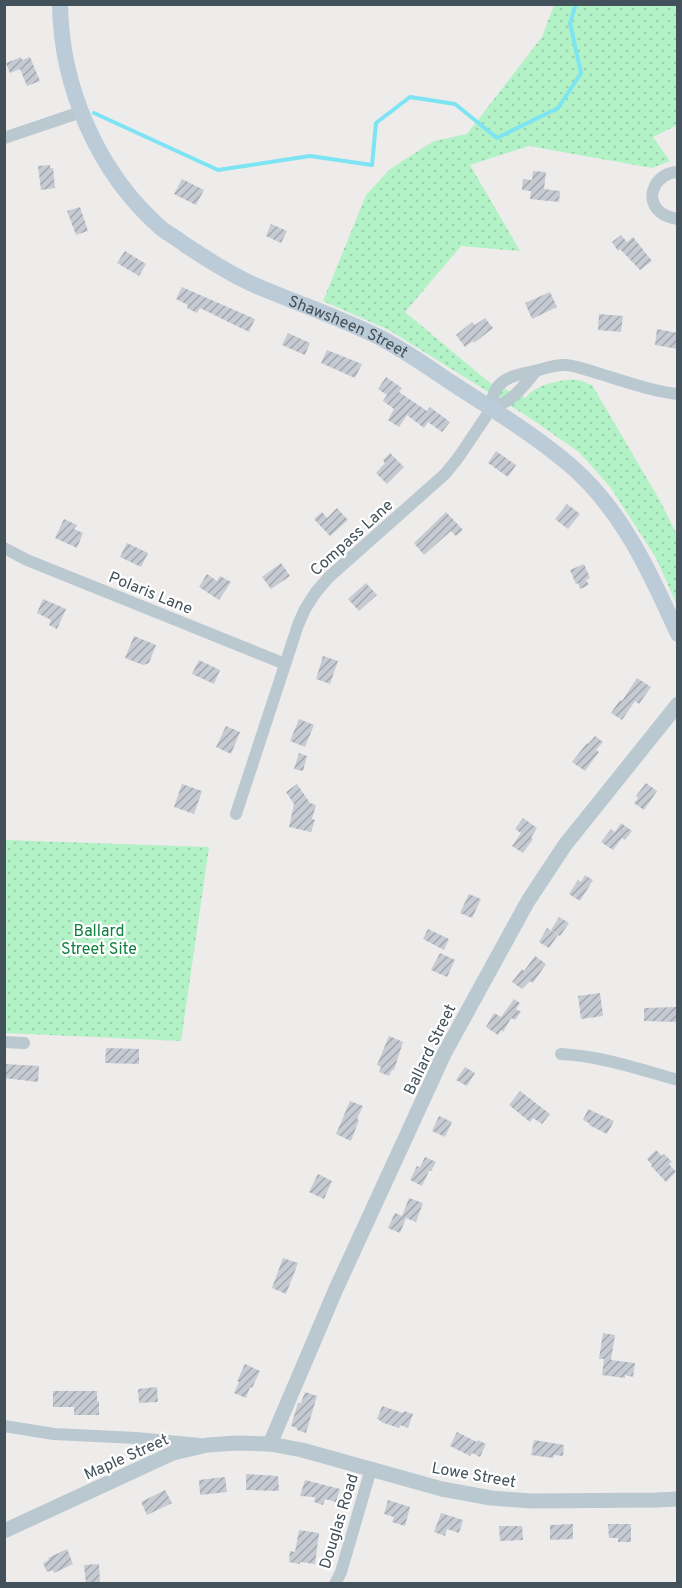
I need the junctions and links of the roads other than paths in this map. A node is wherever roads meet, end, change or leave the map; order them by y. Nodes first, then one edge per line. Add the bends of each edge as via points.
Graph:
1 (60, 4) edge
2 (81, 112) junction
3 (4, 138) edge
4 (678, 172) edge
5 (678, 219) edge
6 (536, 371) junction
7 (678, 394) edge
8 (491, 409) junction
9 (4, 548) edge
10 (678, 634) edge
11 (285, 664) junction
12 (678, 704) edge
13 (236, 813) dead end
14 (4, 1042) edge
15 (24, 1043) dead end
16 (561, 1054) dead end
17 (678, 1080) edge
18 (4, 1426) edge
19 (270, 1444) junction
20 (207, 1445) junction
21 (371, 1468) junction
22 (678, 1499) edge
23 (4, 1531) edge
24 (335, 1584) edge

1 - 2 main road, Shawsheen Street via 64,53
2 - 3 street
2 - 8 main road, Shawsheen Street via 113,172 162,228 248,282 380,338
4 - 5 street via 659,179 652,196 661,213
6 - 7 street via 567,365
6 - 8 street via 514,396
6 - 8 street via 518,374 499,385 492,396
8 - 10 main road, Shawsheen Street via 571,466 596,491 615,515
8 - 11 street, Compass Lane via 445,474 316,592 305,609
9 - 11 street, Polaris Lane
11 - 13 street, Compass Lane
12 - 19 street, Ballard Street via 565,845 528,901 444,1054
14 - 15 street
16 - 17 street via 607,1059
18 - 20 street via 54,1434
19 - 20 street, Maple Street
19 - 21 street, Lowe Street
20 - 23 street, Maple Street via 173,1453
21 - 22 street, Lowe Street via 442,1489 491,1498
21 - 24 street, Douglas Road

